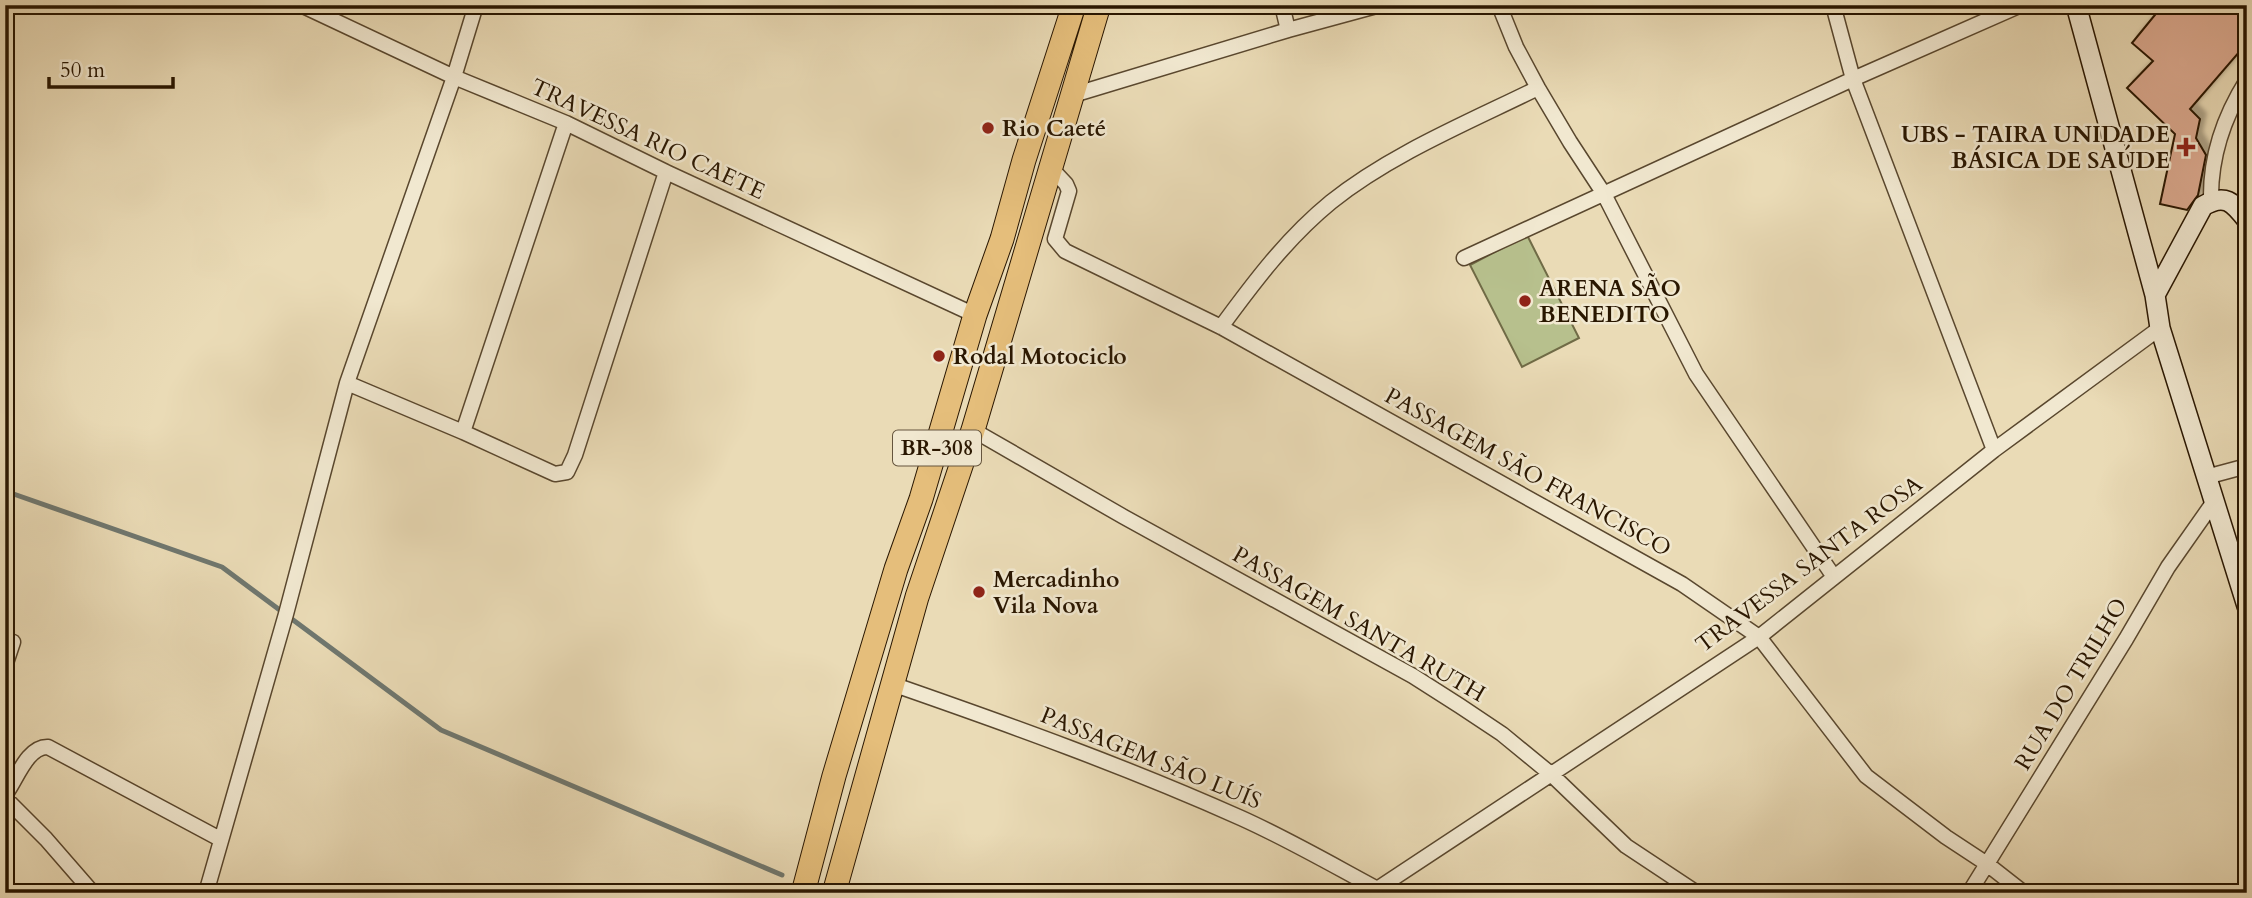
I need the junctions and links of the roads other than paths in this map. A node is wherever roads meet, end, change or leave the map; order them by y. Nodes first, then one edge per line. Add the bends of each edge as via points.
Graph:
1 (301, 5) edge
2 (476, 5) edge
3 (1074, 5) edge
4 (1099, 5) edge
5 (1282, 5) edge
6 (1380, 5) edge
7 (1499, 5) edge
8 (1833, 5) edge
9 (2021, 5) edge
10 (2076, 5) edge
11 (326, 11) edge
12 (1288, 30) junction
13 (454, 77) junction
14 (1853, 79) junction
15 (2247, 80) edge
16 (1538, 88) junction
17 (1073, 94) junction
18 (566, 124) junction
19 (1051, 168) junction
20 (666, 172) junction
21 (1604, 194) junction
22 (2211, 201) junction
23 (2247, 220) edge
24 (1464, 258) dead end
25 (2155, 295) junction
26 (975, 315) junction
27 (1221, 327) junction
28 (2160, 328) junction
29 (347, 383) junction
30 (973, 430) junction
31 (463, 432) junction
32 (1994, 450) junction
33 (2247, 466) edge
34 (2206, 477) junction
35 (2215, 500) junction
36 (1834, 577) junction
37 (2247, 606) edge
38 (1759, 637) junction
39 (13, 642) dead end
40 (5, 666) edge
41 (892, 684) junction
42 (1552, 775) junction
43 (5, 798) edge
44 (220, 839) junction
45 (1987, 864) junction
46 (1378, 891) edge
47 (93, 893) edge
48 (206, 893) edge
49 (803, 893) edge
50 (834, 893) edge
51 (1697, 893) edge
52 (1969, 893) edge
53 (2024, 893) edge

1 - 11 street, TRAVESSA RIO CAETE
2 - 13 street
3 - 26 main road, BR-308
4 - 17 main road, BR-308
5 - 12 street
6 - 12 street
7 - 16 street
8 - 14 street
9 - 14 street
10 - 25 street
11 - 13 street, TRAVESSA RIO CAETE
12 - 17 street
13 - 18 street, TRAVESSA RIO CAETE
13 - 29 street
14 - 21 street
14 - 32 street
15 - 22 street via 2221,129 2210,178
16 - 21 street
16 - 27 street via 1389,162 1332,201 1277,254
17 - 19 main road, BR-308
18 - 20 street, TRAVESSA RIO CAETE
18 - 31 street
19 - 27 street, PASSAGEM SÃO FRANCISCO via 1069,191 1056,234 1058,245
19 - 30 main road, BR-308
20 - 26 street, TRAVESSA RIO CAETE
20 - 31 street via 570,468 555,474
21 - 24 street
21 - 36 street via 1696,374
22 - 23 street via 2228,200
22 - 25 street via 2203,206
25 - 28 street
26 - 49 main road, BR-308 via 864,675
27 - 38 street, PASSAGEM SÃO FRANCISCO via 1625,551
28 - 32 street, TRAVESSA SANTA ROSA
28 - 34 street
29 - 31 street
29 - 44 street
30 - 41 main road, BR-308
30 - 42 street, PASSAGEM SANTA RUTH via 1413,676 1502,734
32 - 36 street, TRAVESSA SANTA ROSA
33 - 34 street
34 - 35 street
35 - 37 street
35 - 45 street, RUA DO TRILHO via 2168,567
36 - 38 street, TRAVESSA SANTA ROSA
38 - 42 street, TRAVESSA SANTA ROSA
38 - 45 street, PASSAGEM SÃO FRANCISCO via 1866,776
39 - 40 street
41 - 46 street, PASSAGEM SÃO LUÍS via 1165,785 1322,858
41 - 50 main road, BR-308
42 - 46 street, TRAVESSA SANTA ROSA
42 - 51 street, PASSAGEM SANTA RUTH via 1626,846
43 - 44 street via 33,752 48,747
43 - 47 street
44 - 48 street
45 - 52 street, RUA DO TRILHO
45 - 53 street, PASSAGEM SÃO FRANCISCO

